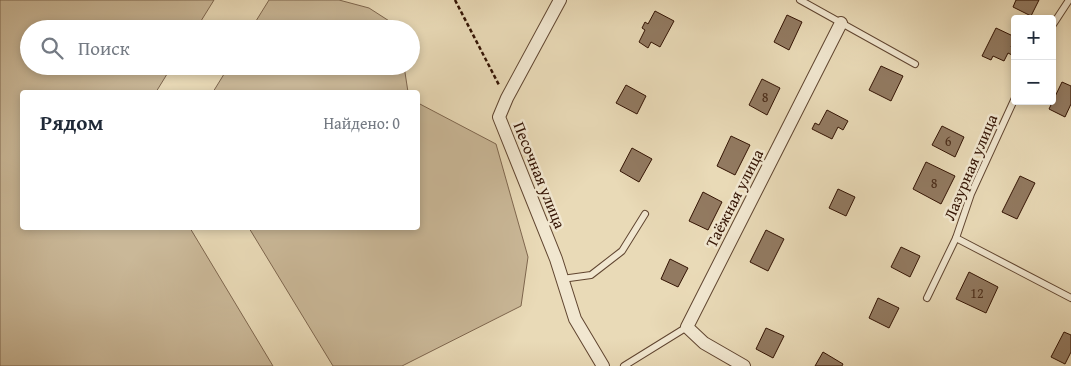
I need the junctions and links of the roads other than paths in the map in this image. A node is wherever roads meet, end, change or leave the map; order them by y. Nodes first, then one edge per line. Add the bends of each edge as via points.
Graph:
1 (560, 0) edge
2 (800, 0) edge
3 (1069, 0) edge
4 (1056, 20) edge
5 (841, 23) junction
6 (915, 64) dead end
7 (1012, 105) edge
8 (645, 214) dead end
9 (956, 238) junction
10 (562, 279) junction
11 (927, 298) dead end
12 (1071, 298) edge
13 (688, 327) junction
14 (603, 366) edge
15 (624, 366) edge
16 (744, 366) edge

1 - 10 street, Песочная улица via 499,117
2 - 5 lane
3 - 4 lane
5 - 6 lane
5 - 13 street, Таёжная улица
7 - 9 lane, Лазурная улица via 971,194
8 - 10 lane via 622,251 591,275
9 - 11 lane
9 - 12 lane, Лазурная улица
10 - 14 street, Песочная улица via 575,319
13 - 15 lane
13 - 16 street via 704,344

